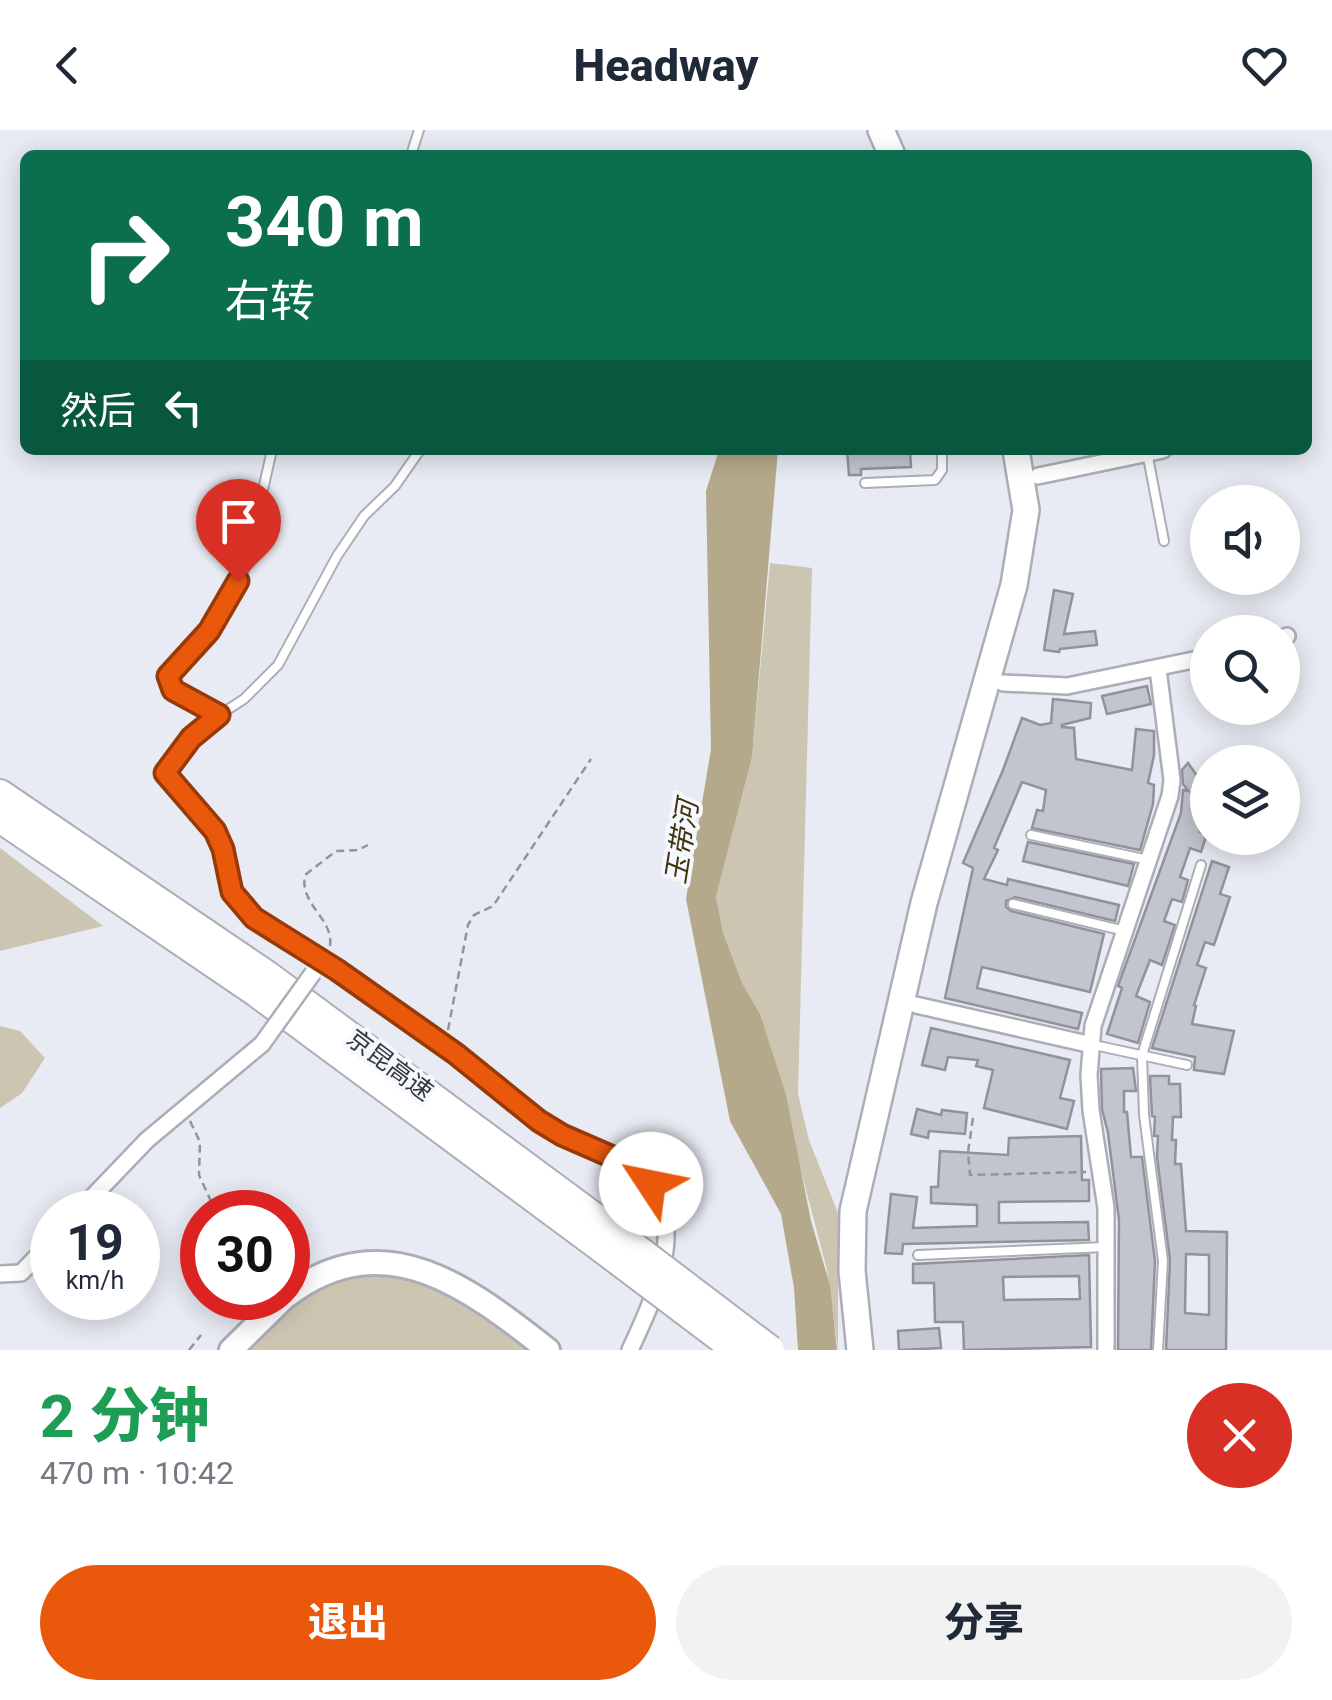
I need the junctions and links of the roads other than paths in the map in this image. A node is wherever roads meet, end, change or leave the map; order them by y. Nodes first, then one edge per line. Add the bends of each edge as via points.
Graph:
1 (271, 455) edge
2 (417, 455) edge
3 (942, 455) edge
4 (1017, 455) edge
5 (1033, 455) edge
6 (1134, 455) edge
7 (1153, 455) edge
8 (1038, 476) junction
9 (865, 483) dead end
10 (1164, 541) dead end
11 (1190, 662) edge
12 (1158, 670) junction
13 (1003, 683) junction
14 (219, 715) junction
15 (165, 773) joint
16 (0, 794) edge
17 (0, 818) edge
18 (1031, 835) dead end
19 (1150, 860) junction
20 (1200, 865) dead end
21 (1013, 904) dead end
22 (1125, 931) junction
23 (317, 967) junction
24 (916, 1006) junction
25 (1092, 1045) junction
26 (1142, 1055) junction
27 (1187, 1064) dead end
28 (99, 1190) edge
29 (608, 1240) junction
30 (1106, 1247) junction
31 (918, 1255) dead end
32 (30, 1262) edge
33 (0, 1274) edge
34 (310, 1280) edge
35 (262, 1320) edge
36 (231, 1350) edge
37 (548, 1350) edge
38 (630, 1350) edge
39 (738, 1350) edge
40 (770, 1350) edge
41 (860, 1350) edge
42 (876, 1350) edge
43 (1106, 1350) edge
44 (1158, 1350) edge

1 - 14 lane via 262,494 244,528 252,556 209,631 168,676 173,690
2 - 14 lane via 337,556 278,665
3 - 9 lane via 935,480
4 - 41 main road via 1025,535 924,903 853,1210
5 - 8 main road
6 - 8 street
7 - 10 lane
8 - 13 main road via 1040,537
11 - 12 street
12 - 13 street via 1067,686
12 - 19 street via 1172,780
13 - 24 main road
14 - 15 lane
15 - 23 street via 215,831 243,908
16 - 29 highway, 京昆高速 via 268,976
17 - 29 highway, 京昆高速
18 - 19 lane
19 - 22 street
20 - 26 lane
21 - 22 lane
22 - 25 street
23 - 28 street, bridge via 262,1044 147,1140
23 - 38 street via 443,1046 539,1121 624,1162 651,1184 663,1210 664,1260
24 - 25 street
24 - 42 main road via 868,1213
25 - 26 lane
25 - 30 street via 1091,1110
26 - 27 lane
26 - 44 lane via 1162,1261
29 - 39 highway, 京昆高速, bridge
29 - 40 highway, 京昆高速, bridge
30 - 31 lane
30 - 43 street
32 - 33 street via 20,1272
34 - 37 street via 337,1269 402,1265 466,1289
35 - 36 street

